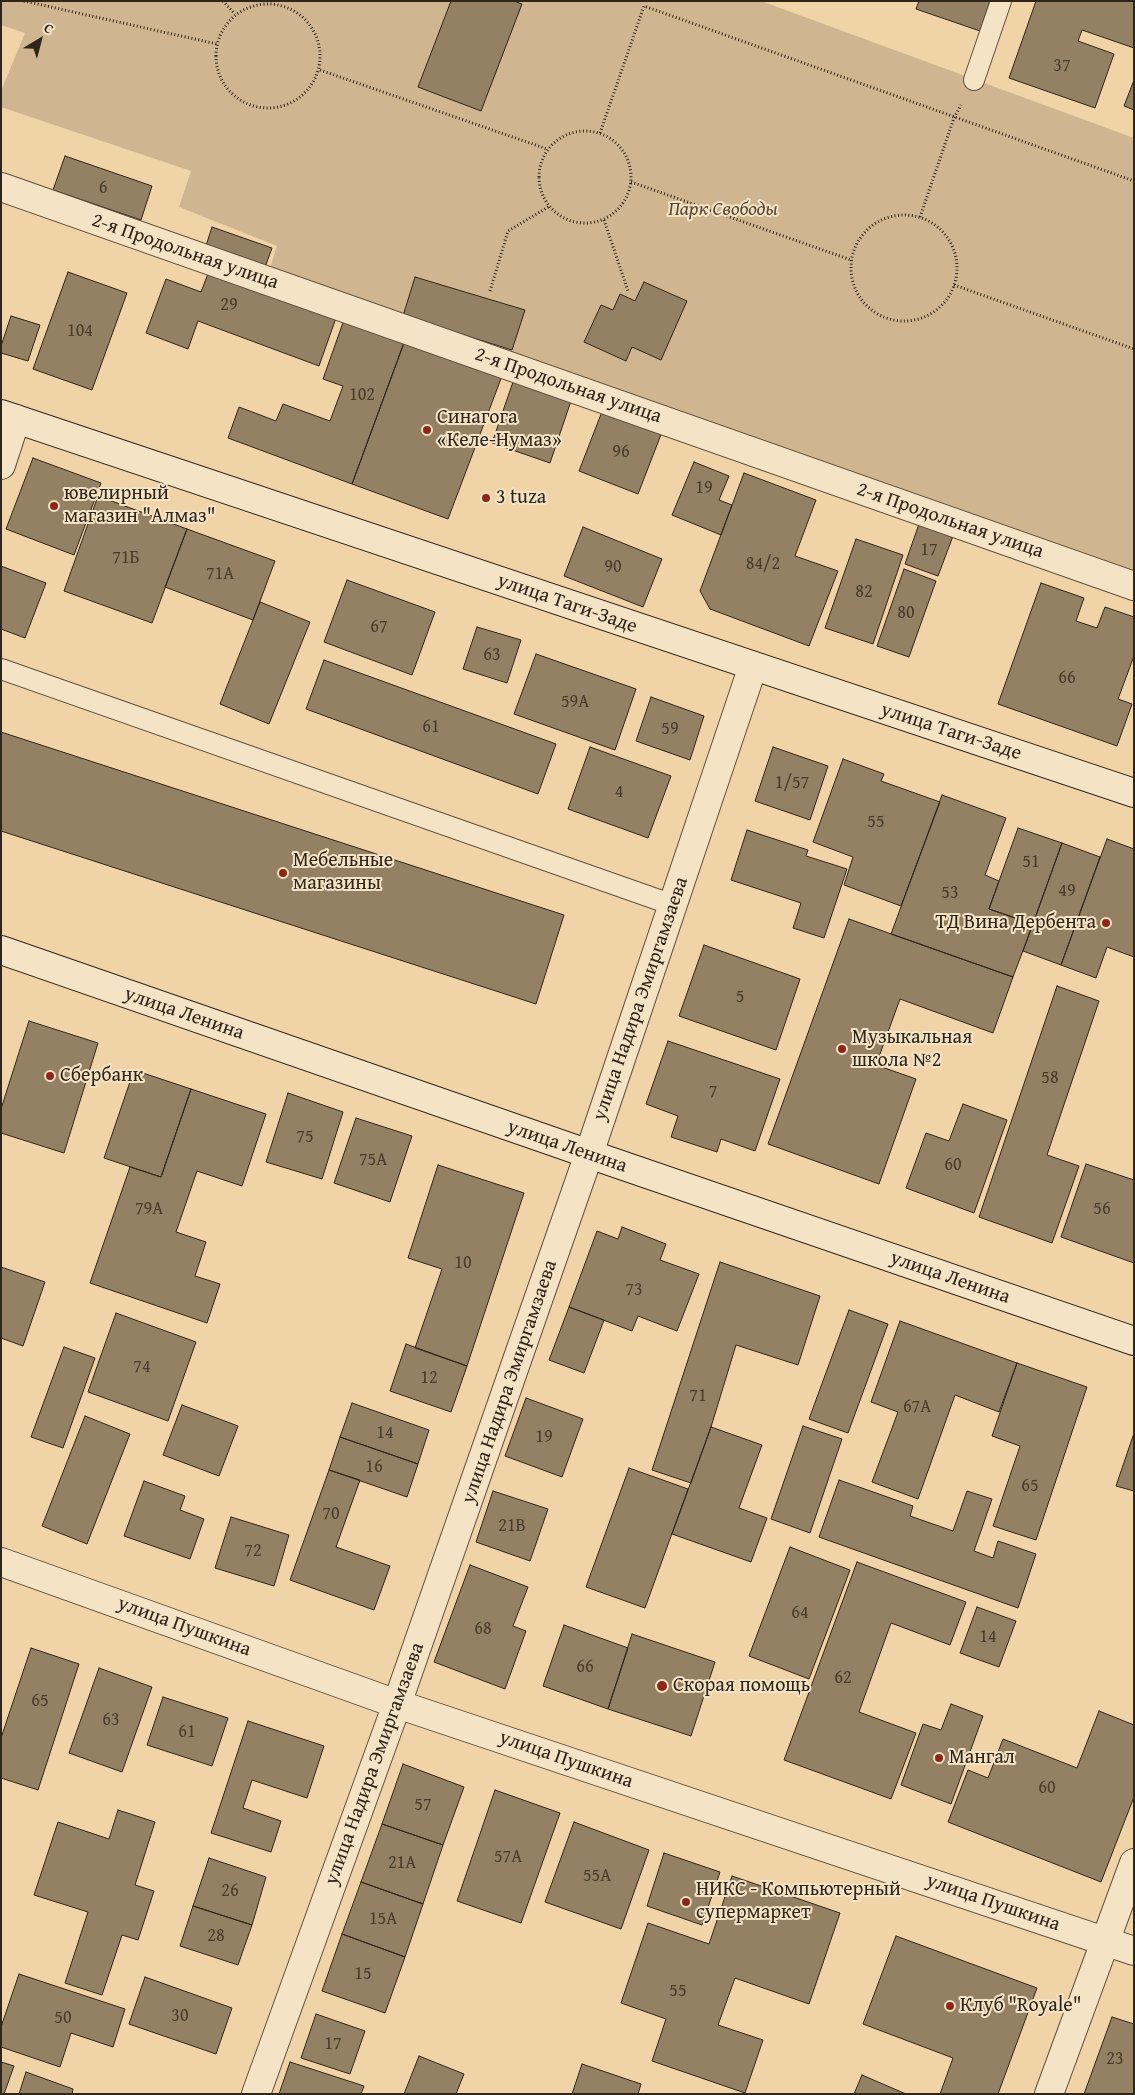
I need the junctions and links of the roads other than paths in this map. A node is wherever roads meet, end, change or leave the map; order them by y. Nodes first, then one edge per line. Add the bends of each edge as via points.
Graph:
1 (1001, 1) edge
2 (974, 80) road end
3 (1, 187) edge
4 (8, 416) edge
5 (1, 465) edge
6 (1134, 586) edge
7 (753, 666) junction
8 (1, 669) edge
9 (1134, 793) edge
10 (673, 905) junction
11 (1, 950) edge
12 (589, 1154) junction
13 (1134, 1340) edge
14 (1, 1562) edge
15 (397, 1704) junction
16 (1134, 1863) edge
17 (1105, 1941) junction
18 (1134, 1951) edge
19 (256, 2094) edge
20 (1049, 2094) edge

1 - 2 lane
3 - 6 street, 2-я Продольная улица
4 - 5 street
4 - 7 street, улица Таги-Заде
7 - 9 street, улица Таги-Заде
7 - 10 street, улица Надира Эмиргамзаева
8 - 10 lane
10 - 12 street, улица Надира Эмиргамзаева
11 - 12 street, улица Ленина
12 - 13 street, улица Ленина
12 - 15 street, улица Надира Эмиргамзаева
14 - 15 street, улица Пушкина
15 - 17 street, улица Пушкина
15 - 19 street, улица Надира Эмиргамзаева
16 - 17 street
17 - 18 street, улица Пушкина
17 - 20 street

